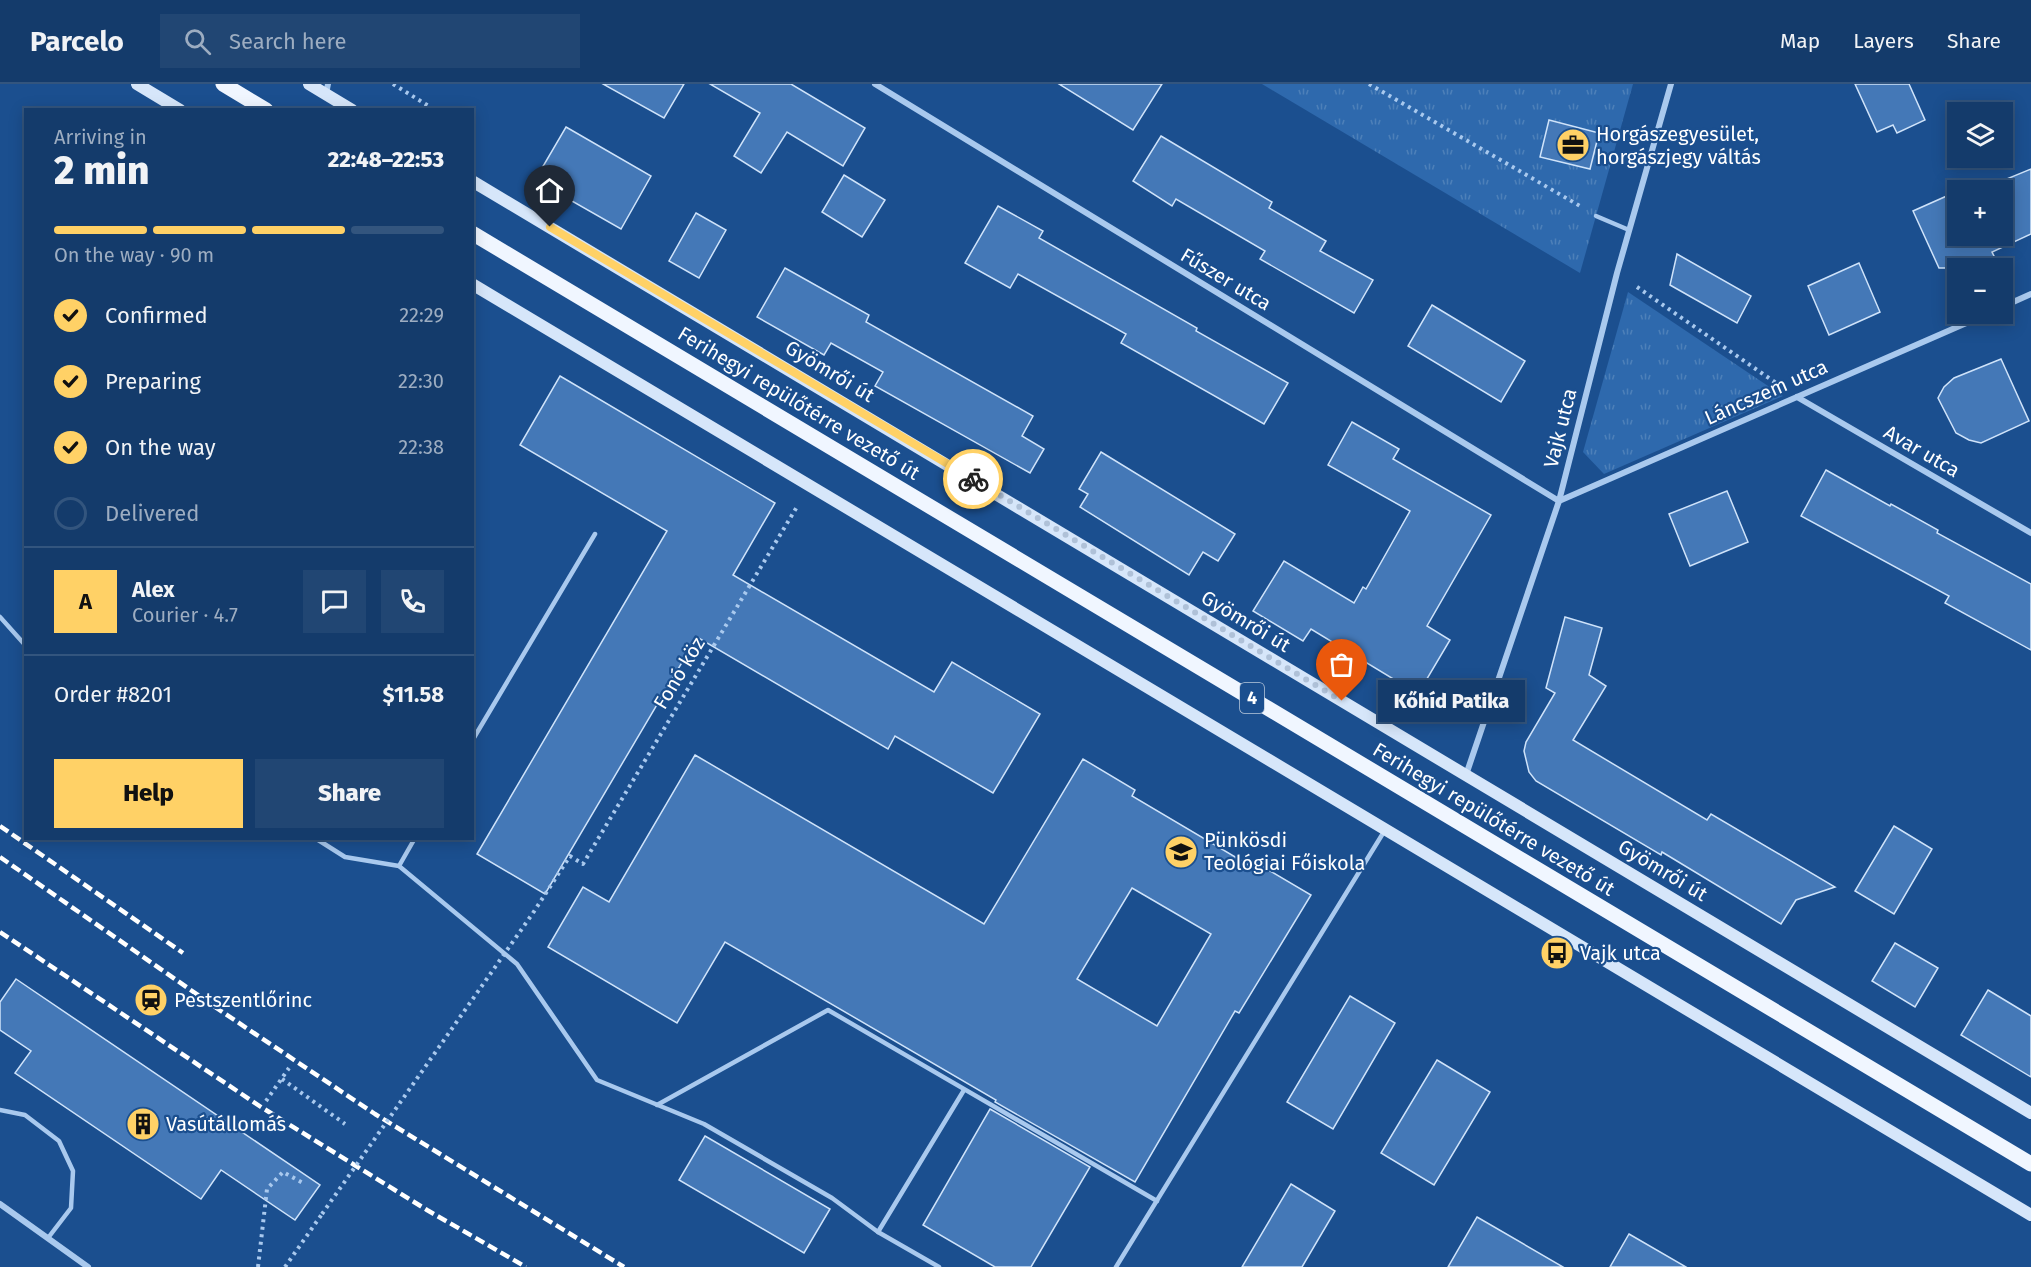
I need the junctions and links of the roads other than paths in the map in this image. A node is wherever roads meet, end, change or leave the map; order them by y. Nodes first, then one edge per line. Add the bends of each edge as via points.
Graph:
1 (137, 84) edge
2 (223, 84) edge
3 (309, 84) edge
4 (875, 84) edge
5 (1671, 84) edge
6 (327, 89) edge
7 (177, 108) edge
8 (263, 108) edge
9 (350, 108) edge
10 (474, 182) edge
11 (1596, 216) road end
12 (1629, 230) junction
13 (474, 234) edge
14 (474, 285) edge
15 (2031, 294) edge
16 (2013, 302) edge
17 (1964, 324) edge
18 (1797, 397) junction
19 (1559, 501) junction
20 (2031, 533) edge
21 (595, 534) dead end
22 (0, 617) edge
23 (24, 644) edge
24 (474, 738) edge
25 (1466, 775) junction
26 (1385, 830) junction
27 (318, 840) edge
28 (414, 840) edge
29 (399, 866) junction
30 (964, 1090) junction
31 (657, 1105) junction
32 (0, 1110) edge
33 (2031, 1113) edge
34 (2031, 1164) edge
35 (1157, 1201) junction
36 (0, 1204) edge
37 (2031, 1215) edge
38 (878, 1232) junction
39 (48, 1238) junction
40 (88, 1267) edge
41 (939, 1267) edge
42 (1116, 1267) edge

1 - 7 street
2 - 8 main road
3 - 6 street
4 - 19 street, Fűszer utca
5 - 12 street, Vajk utca
6 - 9 street
10 - 25 street, Gyömrői út
11 - 12 lane
12 - 19 street, Vajk utca
13 - 34 main road, Ferihegyi repülőtérre vezető út / 4
14 - 26 street
15 - 16 street
17 - 18 street, Láncszem utca
18 - 19 street, Láncszem utca
18 - 20 street, Avar utca
19 - 25 street, Vajk utca
21 - 24 lane
22 - 23 lane
25 - 33 street, Gyömrői út
26 - 35 lane
26 - 37 street
27 - 29 lane via 345,857
28 - 29 lane
29 - 31 lane via 517,964 597,1080
30 - 31 lane via 828,1010
30 - 35 lane
30 - 38 lane
31 - 38 lane via 724,1135 832,1198
32 - 39 lane via 25,1114 59,1141 73,1172 71,1208
35 - 42 lane
36 - 39 street
38 - 41 lane
39 - 40 street

